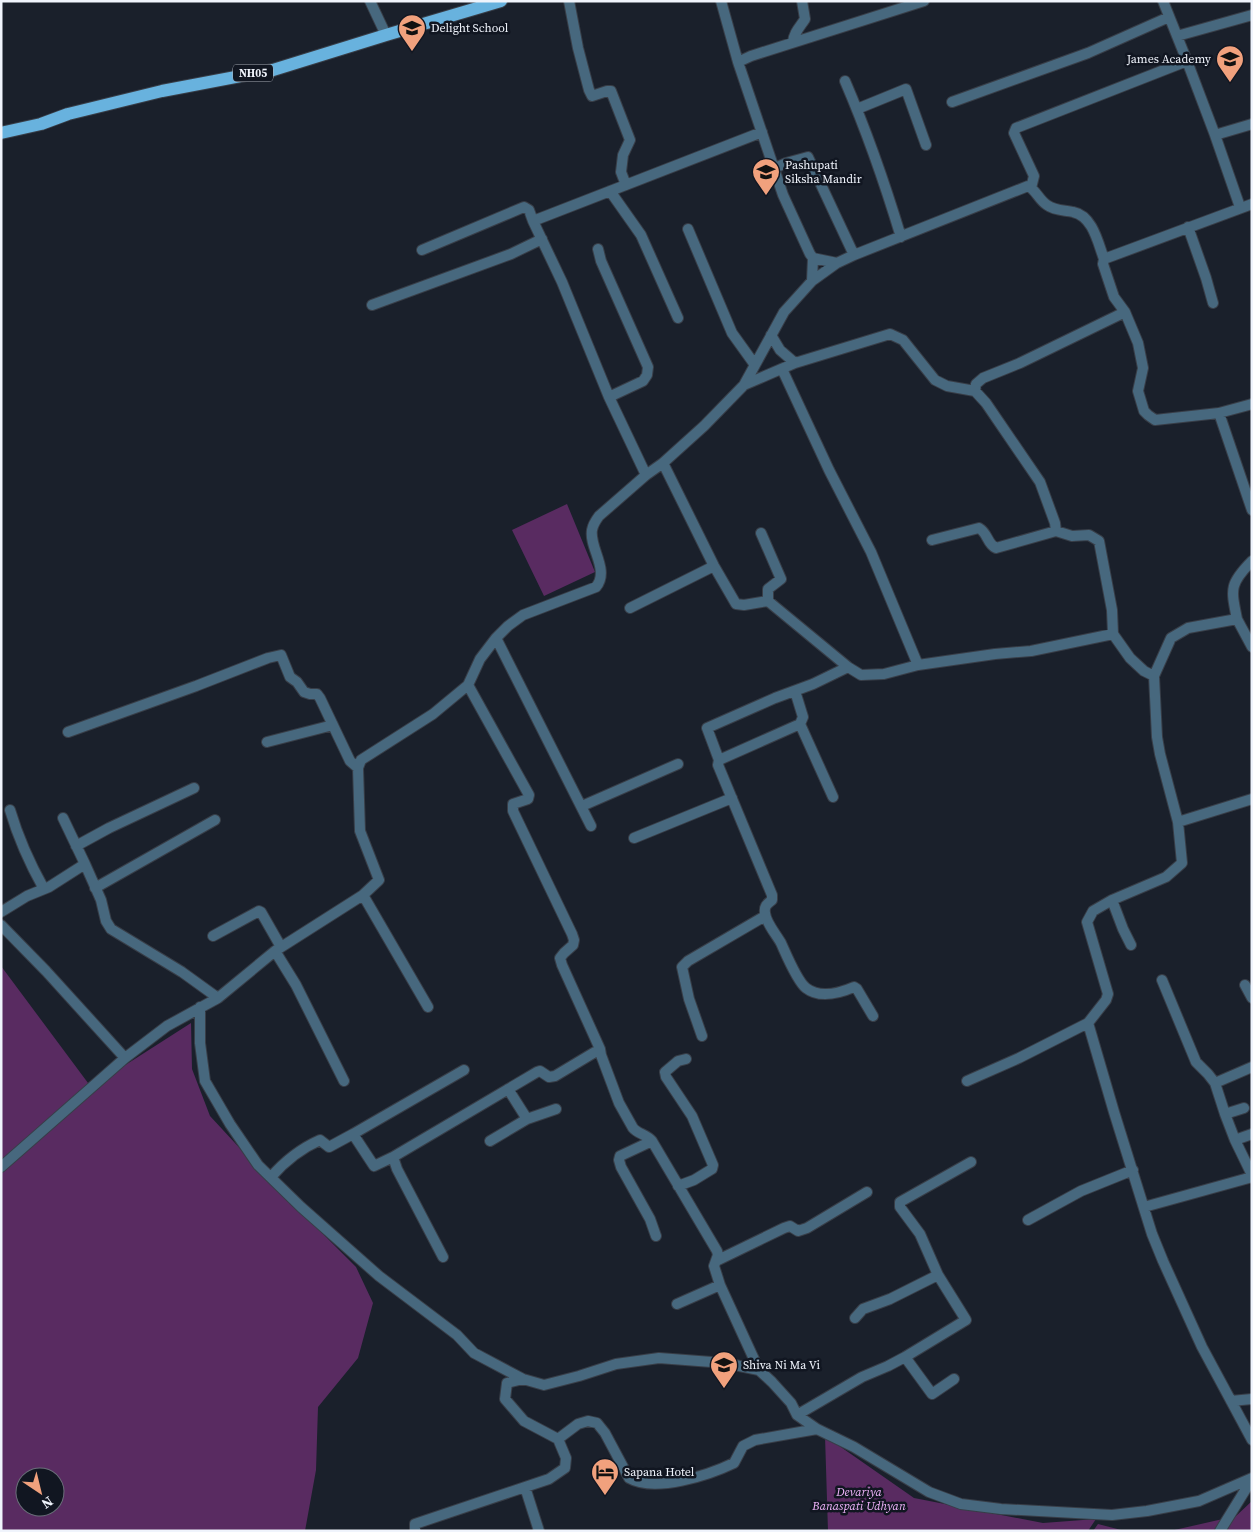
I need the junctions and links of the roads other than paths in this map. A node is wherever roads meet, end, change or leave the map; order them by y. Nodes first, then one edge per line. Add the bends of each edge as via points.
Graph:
1 (370, 1) edge
2 (501, 1) edge
3 (569, 1) edge
4 (720, 1) edge
5 (802, 1) edge
6 (924, 1) edge
7 (1163, 1) edge
8 (1252, 15) edge
9 (1169, 17) junction
10 (386, 34) junction
11 (1177, 36) junction
12 (793, 42) junction
13 (1187, 61) junction
14 (738, 62) junction
15 (845, 81) dead end
16 (952, 102) dead end
17 (857, 108) junction
18 (1252, 124) edge
19 (762, 132) junction
20 (1, 133) edge
21 (1215, 135) junction
22 (926, 145) dead end
23 (775, 168) junction
24 (626, 185) junction
25 (1031, 188) junction
26 (610, 191) junction
27 (1252, 204) edge
28 (1240, 207) junction
29 (533, 221) junction
30 (1188, 227) junction
31 (688, 229) dead end
32 (901, 236) junction
33 (542, 239) junction
34 (598, 249) dead end
35 (422, 250) dead end
36 (854, 255) junction
37 (813, 258) junction
38 (1104, 259) junction
39 (837, 263) junction
40 (812, 281) junction
41 (1213, 303) dead end
42 (372, 305) dead end
43 (1125, 312) junction
44 (678, 318) dead end
45 (771, 335) junction
46 (795, 363) junction
47 (754, 365) junction
48 (782, 369) junction
49 (744, 385) junction
50 (975, 391) junction
51 (609, 397) junction
52 (1252, 404) edge
53 (1220, 413) junction
54 (663, 463) junction
55 (646, 475) junction
56 (1252, 510) edge
57 (1056, 531) junction
58 (761, 533) dead end
59 (932, 540) dead end
60 (1252, 560) edge
61 (714, 566) junction
62 (768, 601) junction
63 (630, 608) dead end
64 (1237, 619) junction
65 (1113, 634) junction
66 (496, 638) junction
67 (1252, 647) edge
68 (918, 665) junction
69 (848, 667) junction
70 (1154, 676) junction
71 (468, 685) junction
72 (795, 691) junction
73 (800, 724) junction
74 (333, 725) junction
75 (68, 732) dead end
76 (267, 742) dead end
77 (719, 760) junction
78 (678, 764) dead end
79 (358, 768) junction
80 (194, 788) dead end
81 (833, 797) dead end
82 (732, 798) junction
83 (1252, 799) edge
84 (582, 806) junction
85 (10, 810) dead end
86 (63, 818) dead end
87 (215, 820) dead end
88 (1178, 822) junction
89 (591, 826) dead end
90 (634, 838) dead end
91 (76, 846) junction
92 (84, 864) junction
93 (95, 888) junction
94 (44, 889) junction
95 (362, 894) junction
96 (1112, 900) junction
97 (1, 912) edge
98 (765, 916) junction
99 (1, 925) edge
100 (213, 936) dead end
101 (1131, 944) dead end
102 (278, 949) junction
103 (1162, 980) dead end
104 (1245, 985) dead end
105 (218, 998) junction
106 (1252, 998) edge
107 (200, 1007) junction
108 (428, 1007) dead end
109 (873, 1016) dead end
110 (1088, 1023) junction
111 (702, 1036) dead end
112 (600, 1049) junction
113 (125, 1058) junction
114 (686, 1059) dead end
115 (1252, 1067) edge
116 (464, 1070) dead end
117 (344, 1081) dead end
118 (967, 1082) dead end
119 (1215, 1083) junction
120 (508, 1089) junction
121 (1244, 1108) dead end
122 (556, 1109) dead end
123 (1225, 1114) junction
124 (527, 1119) junction
125 (353, 1134) junction
126 (1252, 1134) edge
127 (1235, 1140) junction
128 (490, 1141) dead end
129 (652, 1141) junction
130 (393, 1157) junction
131 (971, 1162) dead end
132 (1, 1167) edge
133 (1133, 1170) junction
134 (1252, 1176) edge
135 (271, 1177) junction
136 (678, 1186) junction
137 (867, 1192) dead end
138 (1144, 1207) junction
139 (1028, 1220) dead end
140 (656, 1236) dead end
141 (443, 1257) dead end
142 (716, 1261) junction
143 (938, 1275) junction
144 (720, 1285) junction
145 (677, 1304) dead end
146 (855, 1318) dead end
147 (905, 1357) junction
148 (759, 1370) junction
149 (523, 1379) junction
150 (954, 1379) dead end
151 (1252, 1398) edge
152 (1231, 1401) junction
153 (797, 1415) junction
154 (817, 1429) junction
155 (558, 1439) junction
156 (1252, 1440) edge
157 (1252, 1479) edge
158 (525, 1486) junction
159 (415, 1531) edge
160 (539, 1531) edge
161 (1220, 1531) edge

1 - 10 street
2 - 10 main road, NH05
3 - 24 street via 588,90 592,96 610,91 630,140 621,172
4 - 14 street
5 - 12 street via 806,19 798,27
6 - 12 street
7 - 9 street
8 - 11 street
9 - 11 street
9 - 16 street via 1088,53
10 - 20 main road, NH05 via 273,70 162,91
11 - 13 street
12 - 14 street
13 - 21 street
13 - 25 street via 1016,128 1014,133 1034,176
14 - 19 street
15 - 17 street
17 - 22 street via 906,89
17 - 32 street
18 - 21 street
19 - 23 street
19 - 24 street
21 - 28 street
23 - 36 street via 808,157
23 - 37 street via 783,195
24 - 26 street
25 - 32 street via 1028,186
25 - 38 street via 1046,205 1082,215 1091,224
26 - 29 street
26 - 44 street via 641,235
27 - 28 street
28 - 30 street
29 - 33 street
29 - 35 street via 529,210 524,207
30 - 38 street
30 - 41 street
31 - 47 street via 732,333
32 - 36 street
33 - 42 street via 511,254
33 - 51 street
34 - 51 street via 648,367 643,381
36 - 39 street
37 - 39 street
37 - 40 street
38 - 43 street via 1114,297
39 - 40 street
40 - 45 street via 784,312
43 - 50 street via 983,378 976,384
43 - 53 street via 1138,344 1143,368 1138,391 1148,416 1155,420
45 - 46 street via 780,350
45 - 47 street
46 - 48 street
46 - 50 street via 890,334 903,340 935,380 947,386
47 - 49 street
48 - 49 street
48 - 68 street via 871,552
49 - 54 street
50 - 57 street via 1040,482
51 - 55 street
52 - 53 street
53 - 56 street
54 - 55 street
54 - 61 street
55 - 66 street via 594,524 591,532 602,574 601,582 596,587 523,615
57 - 59 street via 996,548 978,528
57 - 65 street via 1072,536 1089,535 1098,540 1112,610
58 - 62 street via 781,579 768,589
60 - 64 street via 1233,584
61 - 62 street via 736,604
61 - 63 street
62 - 69 street
64 - 67 street
64 - 70 street via 1188,628 1171,638
65 - 68 street via 1031,651
65 - 70 street via 1130,658
66 - 71 street via 480,659
66 - 84 street
68 - 69 street via 884,674 861,675
69 - 72 street
70 - 88 street via 1157,737
71 - 79 street via 433,714 361,760
71 - 112 street via 529,795 528,799 513,804 513,811 572,934 573,945 560,958
72 - 73 street via 803,717
72 - 77 street via 707,728
73 - 77 street
73 - 81 street
74 - 75 street via 320,698 304,692 290,677 281,655
74 - 76 street
74 - 79 street via 350,761
77 - 82 street
78 - 84 street
79 - 95 street via 360,831 379,880
80 - 91 street
82 - 90 street
82 - 98 street via 772,895 772,900 766,904
83 - 88 street
84 - 89 street
85 - 94 street
86 - 91 street
87 - 93 street
88 - 96 street via 1182,863 1166,877
91 - 92 street
92 - 93 street
92 - 94 street
93 - 105 street via 111,929
94 - 97 street
95 - 102 street
95 - 108 street
96 - 101 street
96 - 110 street via 1093,911 1087,922 1108,994
98 - 109 street via 805,988 834,994 854,987
98 - 111 street via 682,967
99 - 113 street
100 - 102 street via 259,911
102 - 105 street
102 - 117 street
103 - 119 street via 1196,1062
104 - 106 street
105 - 107 street
107 - 113 street via 167,1026
107 - 135 street via 205,1081 258,1165
110 - 118 street
110 - 133 street
112 - 120 street via 555,1076 550,1077 540,1071
112 - 129 street via 619,1103 633,1128
113 - 132 street
114 - 136 street via 678,1061 665,1072 666,1077 692,1116 713,1165 705,1174
115 - 119 street
116 - 125 street
119 - 123 street
120 - 124 street
120 - 130 street
121 - 123 street
122 - 124 street
123 - 127 street
124 - 128 street
125 - 130 street via 374,1166
125 - 135 street via 329,1147 320,1140 313,1143
126 - 127 street
127 - 134 street
129 - 136 street
129 - 140 street via 620,1156 619,1160
130 - 141 street
131 - 143 street via 900,1202 900,1207 920,1234
133 - 138 street
133 - 139 street via 1081,1191
134 - 138 street
135 - 149 street via 379,1276 458,1335 474,1354
136 - 142 street via 717,1251
137 - 142 street via 807,1228 798,1231 790,1226 784,1228
138 - 152 street via 1166,1270
142 - 144 street via 714,1266
143 - 146 street via 863,1309
143 - 147 street via 966,1320
144 - 145 street
144 - 148 street
147 - 150 street via 932,1394
147 - 153 street via 862,1377
148 - 149 street via 725,1363 659,1358 616,1364 544,1385
148 - 153 street via 791,1402
149 - 155 street via 507,1383 505,1399 524,1421
151 - 152 street
152 - 156 street
153 - 154 street
154 - 155 street via 755,1440 743,1446 734,1464 709,1473 655,1484 629,1478 597,1423 578,1424
154 - 157 street via 929,1492 961,1504 1001,1509 1112,1515 1146,1512 1199,1501
155 - 158 street via 566,1458 565,1468 560,1473
157 - 161 street
158 - 159 street via 415,1524
158 - 160 street

